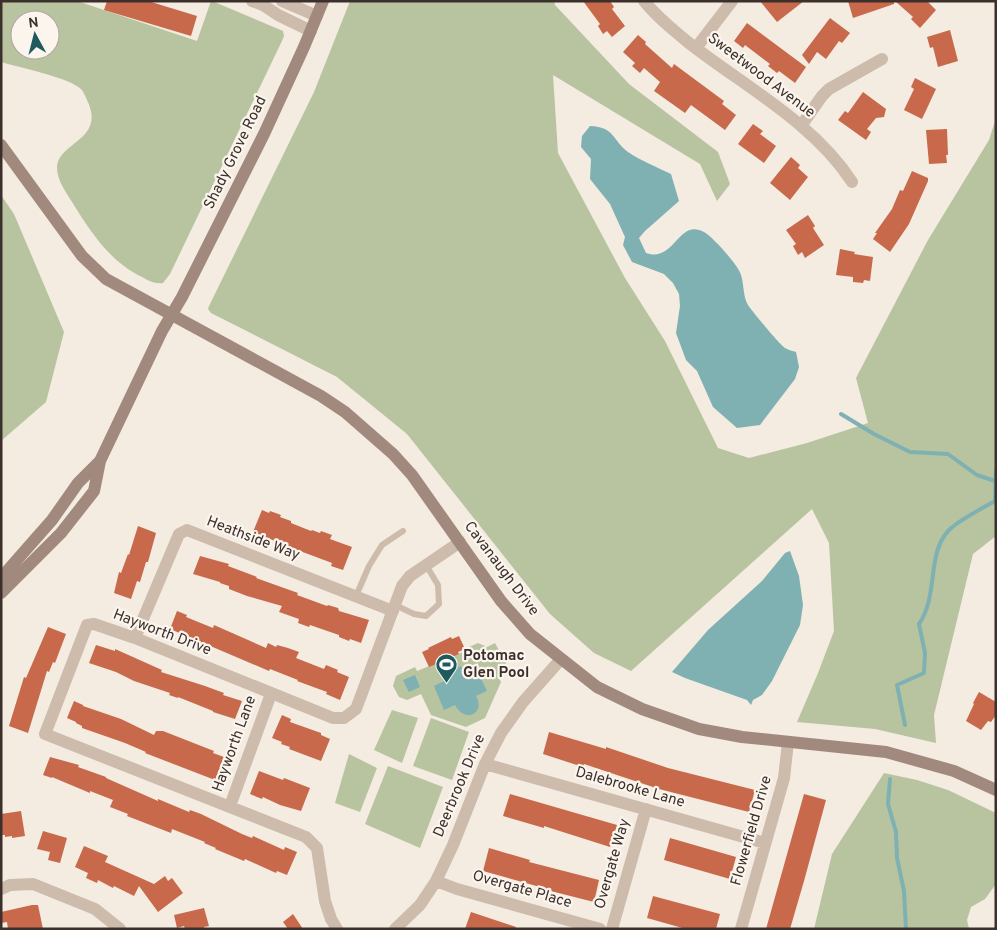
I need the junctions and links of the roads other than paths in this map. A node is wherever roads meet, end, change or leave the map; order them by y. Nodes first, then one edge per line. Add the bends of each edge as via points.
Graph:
1 (276, 1) edge
2 (282, 1) edge
3 (322, 1) edge
4 (644, 1) edge
5 (732, 1) edge
6 (257, 3) edge
7 (317, 16) junction
8 (311, 31) junction
9 (696, 48) junction
10 (882, 59) dead end
11 (801, 126) junction
12 (1, 145) edge
13 (852, 182) dead end
14 (172, 315) junction
15 (100, 462) junction
16 (403, 531) dead end
17 (460, 542) junction
18 (426, 565) junction
19 (1, 578) edge
20 (1, 593) edge
21 (356, 596) junction
22 (394, 608) junction
23 (135, 638) junction
24 (561, 659) junction
25 (271, 694) junction
26 (788, 742) junction
27 (485, 764) junction
28 (996, 790) edge
29 (230, 806) junction
30 (646, 809) junction
31 (766, 843) junction
32 (436, 881) junction
33 (1, 889) edge
34 (120, 929) edge
35 (337, 929) edge
36 (395, 929) edge
37 (600, 929) edge
38 (612, 929) edge
39 (741, 929) edge

1 - 6 street
2 - 7 street
3 - 7 main road, Shady Grove Road
4 - 9 street, Sweetwood Avenue
5 - 9 street
6 - 8 street
7 - 8 main road, Shady Grove Road
8 - 14 main road, Shady Grove Road via 264,134
9 - 11 street, Sweetwood Avenue
10 - 11 street via 829,89
11 - 13 street, Sweetwood Avenue via 831,153
12 - 14 main road, Cavanaugh Drive via 82,256 106,279
14 - 15 main road, Shady Grove Road
14 - 17 main road, Cavanaugh Drive via 345,412 412,475
15 - 19 main road via 78,483 52,520
15 - 20 main road via 94,491 61,533
16 - 21 lane via 382,545
17 - 18 street, Hayworth Drive
17 - 24 main road, Cavanaugh Drive via 501,601 530,634
18 - 22 street, Hayworth Drive via 402,586
18 - 22 lane via 438,585 439,604 426,616
21 - 22 street, Heathside Way
21 - 23 street, Heathside Way via 187,530 179,534
22 - 25 street, Hayworth Drive via 356,709 344,718 333,718
23 - 25 street, Hayworth Drive
23 - 29 street, Hayworth Drive via 94,624 88,625 45,734
24 - 26 main road, Cavanaugh Drive via 597,687 642,709 699,729
24 - 27 street, Deerbrook Drive via 523,702 501,733
25 - 29 street, Hayworth Lane
26 - 28 main road, Cavanaugh Drive via 860,748 904,756 954,771
26 - 31 street, Flowerfield Drive via 784,778
27 - 30 street, Dalebrooke Lane
27 - 32 street, Deerbrook Drive
29 - 35 street, Hayworth Drive via 306,836 313,842 319,856 325,900
30 - 31 street, Dalebrooke Lane
30 - 38 street, Overgate Way
31 - 39 street, Flowerfield Drive
32 - 36 street, Deerbrook Drive via 420,905
32 - 37 street, Overgate Place
33 - 34 street via 10,885 33,884 96,909

